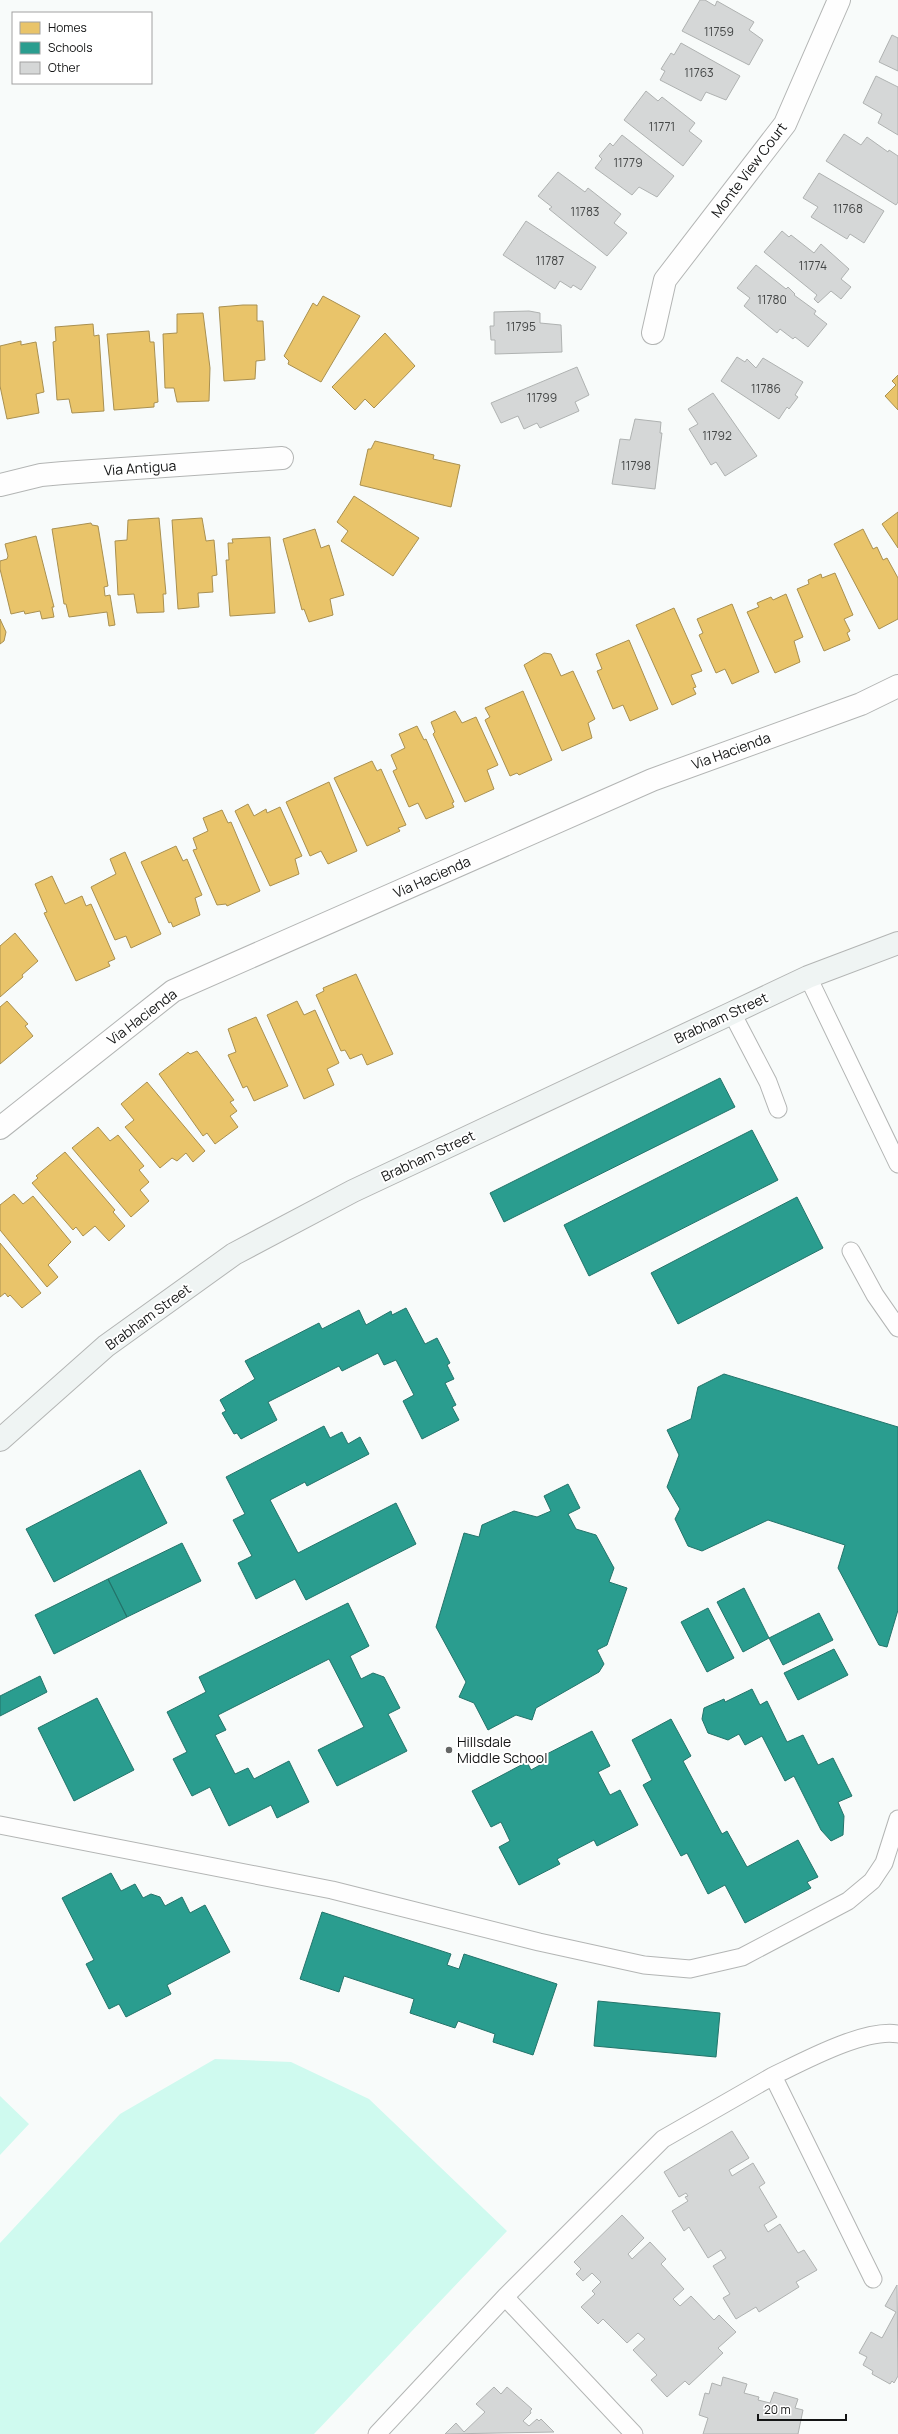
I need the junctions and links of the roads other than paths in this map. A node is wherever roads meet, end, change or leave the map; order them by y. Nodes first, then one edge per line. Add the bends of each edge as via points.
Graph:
1 (840, 0) edge
2 (653, 333) dead end
3 (282, 458) dead end
4 (0, 485) edge
5 (898, 686) edge
6 (898, 944) edge
7 (808, 977) junction
8 (732, 1013) junction
9 (778, 1109) dead end
10 (0, 1128) edge
11 (898, 1164) edge
12 (851, 1251) dead end
13 (898, 1328) edge
14 (0, 1440) edge
15 (898, 1819) edge
16 (0, 1825) edge
17 (898, 2034) edge
18 (773, 2076) junction
19 (873, 2279) dead end
20 (505, 2297) junction
21 (377, 2434) edge
22 (634, 2434) edge

1 - 2 street, Monte View Court via 785,124 665,280
3 - 4 street, Via Antigua via 41,475
5 - 10 street, Via Hacienda via 861,704 652,780 173,991
6 - 7 main road, Brabham Street
7 - 8 main road, Brabham Street
7 - 11 lane
8 - 9 lane via 768,1082
8 - 14 main road, Brabham Street via 354,1191 234,1254 106,1346
12 - 13 lane via 875,1295
15 - 16 lane via 884,1863 872,1882 848,1901 742,1956 690,1969 644,1965 538,1942 332,1890
17 - 18 lane via 886,2032 835,2047
18 - 19 lane
18 - 20 lane via 663,2139
20 - 21 lane
20 - 22 lane

